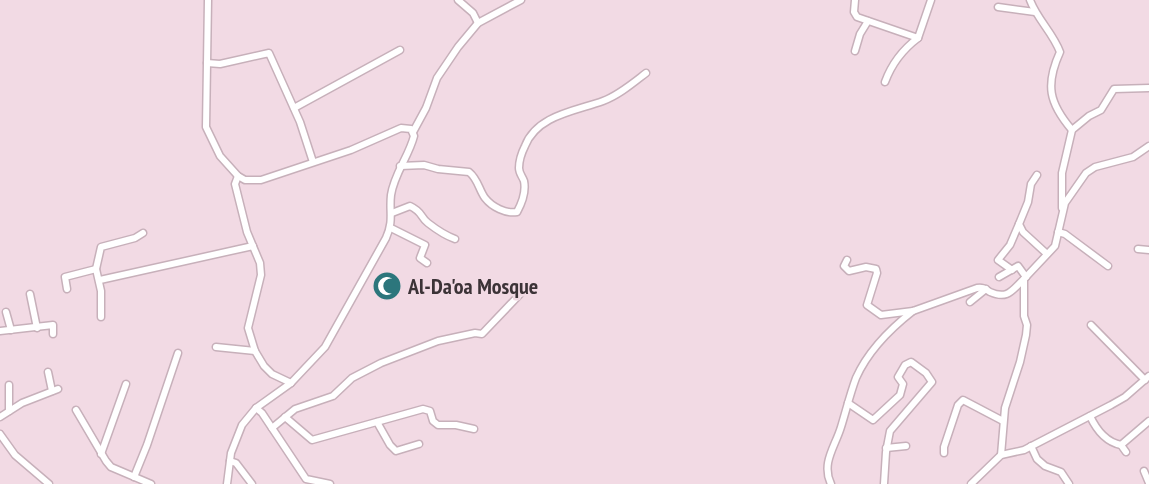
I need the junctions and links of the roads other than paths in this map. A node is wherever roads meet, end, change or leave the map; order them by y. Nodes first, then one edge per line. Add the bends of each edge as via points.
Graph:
1 (208, 0) edge
2 (458, 0) edge
3 (521, 0) edge
4 (855, 0) edge
5 (931, 0) edge
6 (1030, 0) edge
7 (998, 7) dead end
8 (1035, 12) junction
9 (868, 21) junction
10 (478, 23) junction
11 (918, 38) junction
12 (400, 50) dead end
13 (855, 51) dead end
14 (207, 63) junction
15 (646, 73) dead end
16 (885, 82) dead end
17 (1149, 88) edge
18 (294, 108) junction
19 (1072, 130) junction
20 (413, 132) junction
21 (1149, 146) edge
22 (314, 162) junction
23 (400, 166) junction
24 (1037, 174) dead end
25 (238, 176) junction
26 (392, 213) junction
27 (1062, 214) junction
28 (1019, 224) junction
29 (391, 228) junction
30 (1058, 232) junction
31 (143, 233) dead end
32 (454, 239) dead end
33 (253, 246) junction
34 (1138, 249) dead end
35 (1149, 250) edge
36 (1047, 254) junction
37 (847, 260) dead end
38 (427, 263) dead end
39 (1108, 266) dead end
40 (96, 269) junction
41 (1012, 270) junction
42 (999, 277) dead end
43 (1025, 278) junction
44 (100, 280) junction
45 (67, 289) dead end
46 (986, 289) junction
47 (523, 291) dead end
48 (30, 294) dead end
49 (970, 302) dead end
50 (913, 311) junction
51 (6, 312) dead end
52 (101, 317) dead end
53 (1091, 325) dead end
54 (37, 328) junction
55 (11, 330) junction
56 (0, 331) edge
57 (53, 333) dead end
58 (216, 348) dead end
59 (255, 351) junction
60 (178, 353) dead end
61 (48, 372) dead end
62 (1147, 378) edge
63 (291, 383) junction
64 (126, 384) dead end
65 (9, 385) dead end
66 (848, 404) junction
67 (256, 408) junction
68 (76, 410) dead end
69 (9, 411) junction
70 (1090, 416) junction
71 (0, 417) edge
72 (285, 417) junction
73 (1003, 421) junction
74 (1149, 421) edge
75 (377, 422) junction
76 (272, 428) junction
77 (474, 429) dead end
78 (0, 434) edge
79 (418, 444) dead end
80 (1121, 445) junction
81 (906, 446) dead end
82 (1031, 446) junction
83 (886, 448) junction
84 (1126, 452) dead end
85 (944, 453) dead end
86 (101, 454) junction
87 (1001, 455) junction
88 (230, 461) junction
89 (1144, 471) dead end
90 (134, 477) junction
91 (44, 483) edge
92 (1149, 483) edge
93 (151, 484) edge
94 (227, 484) edge
95 (252, 484) edge
96 (330, 484) edge
97 (831, 484) edge
98 (885, 484) edge
99 (971, 484) edge
100 (1069, 484) edge

1 - 14 street
2 - 10 street
3 - 10 street
4 - 9 street via 857,17
5 - 11 street
6 - 8 street
7 - 8 street
8 - 19 street via 1060,52 1051,80 1053,105
9 - 11 street
9 - 13 street
10 - 20 street via 437,78
11 - 16 street via 905,48
12 - 18 street
14 - 18 street via 220,64 268,52
14 - 25 street via 206,127 220,156
15 - 23 street via 605,100 549,120 535,130 525,144 518,171 525,190 517,212 510,214 485,198 469,172 424,165
17 - 19 street via 1114,89 1101,110
18 - 22 street
19 - 27 street via 1062,173
20 - 22 street via 408,127 401,128
20 - 23 street
21 - 27 street via 1134,157 1086,173
22 - 25 street via 261,180
23 - 26 street via 391,195
24 - 28 street
25 - 33 street via 235,184
26 - 29 street
26 - 32 street via 410,206 442,235
27 - 30 street
28 - 36 street
28 - 41 street via 998,260
29 - 38 street via 425,246 420,258
29 - 63 street via 325,347
30 - 36 street via 1055,246
30 - 39 street
31 - 40 street via 101,247
33 - 44 street
33 - 59 street via 261,274 248,328
34 - 35 street
36 - 43 street
37 - 50 street via 844,266 849,271 876,269 868,307 881,315
40 - 44 street
40 - 45 street via 65,277
41 - 42 street
41 - 43 street via 1018,266
43 - 46 street via 1007,295
43 - 73 street via 1026,334
44 - 52 street
46 - 49 street
46 - 50 street via 977,288
47 - 72 street via 482,334 438,341 381,363 352,378 333,396
48 - 54 street
50 - 66 street via 873,349 857,375
51 - 55 street
53 - 62 street
54 - 55 street
54 - 57 street via 53,325
55 - 56 street
58 - 59 street
59 - 63 street via 272,374
60 - 90 street
61 - 69 street via 55,390
62 - 70 street via 1125,397
63 - 67 street
64 - 86 street
65 - 69 street
66 - 83 street via 873,420 900,395 903,384 898,377 905,365 911,362 926,373 932,382 890,431
66 - 97 street via 826,469
67 - 76 street
67 - 88 street via 242,425
68 - 86 street
69 - 71 street
70 - 80 street via 1102,435
70 - 82 street
72 - 75 street via 312,440
72 - 76 street
73 - 85 street via 963,400 958,405
73 - 87 street
74 - 80 street
75 - 77 street via 427,409 438,425
75 - 79 street via 396,451
76 - 96 street via 306,479
78 - 91 street
80 - 84 street
81 - 83 street
82 - 87 street
82 - 100 street via 1037,459 1061,472
83 - 98 street
86 - 90 street via 111,467
87 - 99 street
88 - 94 street
88 - 95 street
89 - 92 street
90 - 93 street

